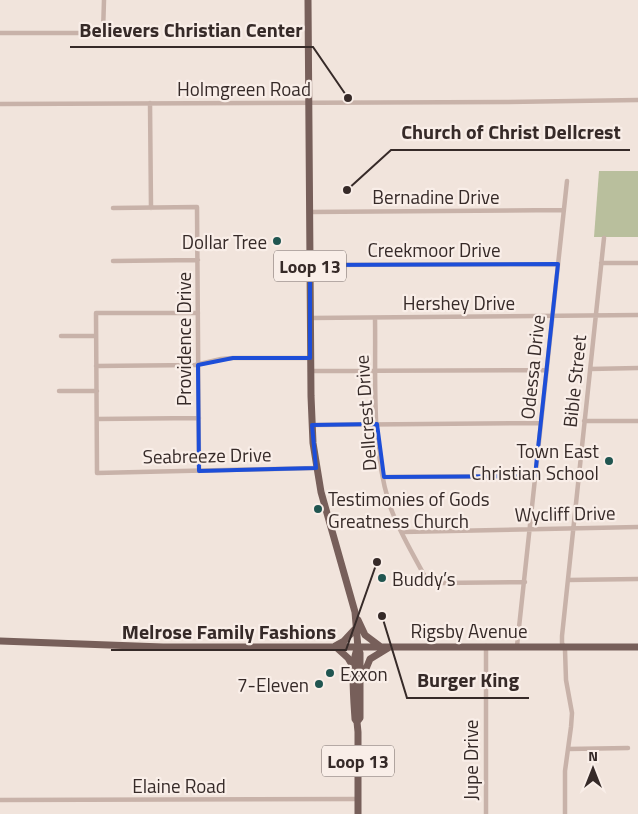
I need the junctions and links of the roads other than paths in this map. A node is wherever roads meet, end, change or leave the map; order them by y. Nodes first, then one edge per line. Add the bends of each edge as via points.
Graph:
1 (104, 0) edge
2 (308, 0) edge
3 (103, 32) junction
4 (0, 33) edge
5 (118, 33) dead end
6 (638, 100) edge
7 (309, 102) junction
8 (150, 103) junction
9 (0, 104) edge
10 (567, 181) dead end
11 (113, 208) dead end
12 (151, 208) junction
13 (564, 210) junction
14 (309, 212) junction
15 (604, 238) dead end
16 (113, 260) dead end
17 (198, 260) junction
18 (602, 263) junction
19 (638, 263) edge
20 (558, 264) junction
21 (310, 265) junction
22 (198, 313) junction
23 (638, 315) edge
24 (596, 316) junction
25 (552, 317) junction
26 (310, 318) junction
27 (375, 318) junction
28 (61, 336) dead end
29 (96, 336) junction
30 (310, 358) junction
31 (198, 365) junction
32 (96, 366) junction
33 (638, 368) edge
34 (590, 369) junction
35 (546, 370) junction
36 (310, 371) junction
37 (376, 371) junction
38 (59, 391) dead end
39 (97, 391) junction
40 (199, 418) junction
41 (97, 419) junction
42 (638, 421) edge
43 (584, 422) junction
44 (541, 423) junction
45 (377, 424) junction
46 (312, 425) junction
47 (316, 468) junction
48 (199, 471) junction
49 (535, 476) junction
50 (384, 477) junction
51 (638, 527) edge
52 (530, 529) junction
53 (573, 529) junction
54 (402, 532) junction
55 (638, 578) edge
56 (568, 580) junction
57 (524, 582) junction
58 (356, 616) junction
59 (357, 627) junction
60 (0, 641) edge
61 (486, 646) junction
62 (517, 646) junction
63 (564, 646) junction
64 (385, 647) junction
65 (638, 647) edge
66 (334, 648) junction
67 (358, 648) junction
68 (354, 668) junction
69 (359, 679) junction
70 (628, 748) dead end
71 (568, 749) junction
72 (358, 799) junction
73 (0, 800) edge
74 (358, 814) edge
75 (486, 814) edge
76 (565, 814) edge

1 - 3 street
2 - 7 main road, Loop 13
3 - 4 street
3 - 5 street
6 - 7 street, Holmgreen Road
7 - 8 street, Holmgreen Road
7 - 14 main road, Loop 13
8 - 9 street, Holmgreen Road
8 - 12 street
10 - 13 street, Odessa Drive
11 - 12 street
12 - 17 street, Providence Drive via 197,207
13 - 14 street, Bernadine Drive
13 - 20 street, Odessa Drive
14 - 21 main road, Loop 13
15 - 18 street, Bible Street
16 - 17 street
17 - 22 street, Providence Drive
18 - 19 street
18 - 24 street, Bible Street
20 - 21 street, Creekmoor Drive
20 - 25 street, Odessa Drive
21 - 26 main road, Loop 13
22 - 29 street via 96,313
22 - 31 street, Providence Drive
23 - 24 street, Hershey Drive
24 - 25 street, Hershey Drive
24 - 34 street, Bible Street
25 - 27 street, Hershey Drive
25 - 35 street, Odessa Drive
26 - 27 street, Hershey Drive
26 - 30 main road, Loop 13
27 - 37 street, Dellcrest Drive
28 - 29 street
29 - 32 street
30 - 31 street via 233,358
30 - 36 main road, Loop 13
31 - 32 street
31 - 40 street, Providence Drive
32 - 39 street
33 - 34 street
34 - 43 street, Bible Street
35 - 37 street
35 - 44 street, Odessa Drive
36 - 37 street
36 - 46 main road, Loop 13
37 - 45 street, Dellcrest Drive
38 - 39 street
39 - 41 street
40 - 41 street
40 - 48 street, Providence Drive
41 - 48 street, Seabreeze Drive via 97,473
42 - 43 street
43 - 53 street, Bible Street
44 - 45 street
44 - 49 street, Odessa Drive
45 - 46 street
45 - 50 street, Dellcrest Drive
46 - 47 main road, Loop 13
47 - 48 street, Seabreeze Drive
47 - 58 main road, Loop 13
49 - 50 street
49 - 52 street, Odessa Drive
50 - 54 street, Dellcrest Drive via 389,502
51 - 53 street, Wycliff Drive
52 - 53 street, Wycliff Drive
52 - 54 street, Wycliff Drive
52 - 57 street, Odessa Drive
53 - 56 street, Bible Street
54 - 57 street, Dellcrest Drive via 429,581
55 - 56 street
56 - 63 street, Bible Street via 562,636
57 - 62 street, Odessa Drive
58 - 59 main road, Loop 13
58 - 64 main road via 365,635
59 - 66 main road
59 - 67 main road, Loop 13
60 - 66 main road, Rigsby Avenue
61 - 62 main road, Rigsby Avenue
61 - 64 main road, Rigsby Avenue
61 - 75 street, Jupe Drive
62 - 63 main road, Rigsby Avenue
63 - 65 main road, Rigsby Avenue
63 - 71 street, Bible Street via 572,713
64 - 67 main road, Rigsby Avenue
64 - 69 main road via 370,659
66 - 67 main road, Rigsby Avenue
66 - 68 main road via 348,658
67 - 68 main road, Loop 13 via 354,654
67 - 69 main road, Loop 13
68 - 69 main road, Loop 13
69 - 72 main road, Loop 13
70 - 71 street
71 - 76 street, Bible Street
72 - 73 street, Elaine Road
72 - 74 main road, Loop 13

